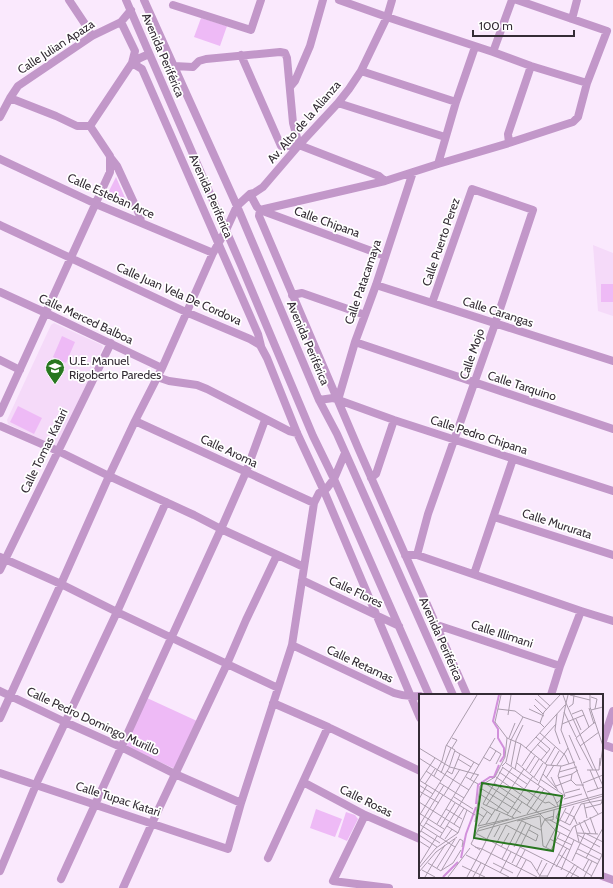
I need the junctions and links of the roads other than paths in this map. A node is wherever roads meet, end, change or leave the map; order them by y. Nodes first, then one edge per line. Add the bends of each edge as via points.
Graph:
1 (69, 0) edge
2 (126, 0) edge
3 (144, 0) edge
4 (261, 0) edge
5 (323, 0) edge
6 (339, 0) edge
7 (392, 0) edge
8 (512, 0) edge
9 (517, 0) edge
10 (578, 0) edge
11 (174, 5) dead end
12 (131, 10) junction
13 (386, 17) junction
14 (572, 19) junction
15 (121, 22) junction
16 (92, 36) junction
17 (475, 46) junction
18 (493, 52) junction
19 (149, 54) junction
20 (241, 55) junction
21 (132, 63) junction
22 (174, 66) junction
23 (531, 66) junction
24 (361, 71) junction
25 (587, 84) junction
26 (290, 87) junction
27 (10, 98) junction
28 (456, 102) junction
29 (338, 103) junction
30 (0, 117) edge
31 (90, 126) junction
32 (445, 137) junction
33 (509, 143) junction
34 (299, 145) junction
35 (110, 156) junction
36 (0, 159) edge
37 (438, 164) junction
38 (413, 172) junction
39 (385, 181) junction
40 (472, 189) joint
41 (250, 194) junction
42 (96, 204) junction
43 (237, 206) junction
44 (260, 210) junction
45 (141, 222) junction
46 (0, 225) edge
47 (226, 230) junction
48 (218, 243) junction
49 (213, 253) junction
50 (385, 256) junction
51 (71, 258) junction
52 (376, 285) junction
53 (0, 292) edge
54 (292, 295) junction
55 (432, 303) junction
56 (186, 312) junction
57 (46, 313) junction
58 (365, 315) junction
59 (495, 324) junction
60 (355, 342) junction
61 (111, 343) junction
62 (262, 348) junction
63 (277, 349) junction
64 (0, 360) edge
65 (613, 361) edge
66 (162, 368) junction
67 (20, 370) junction
68 (157, 377) junction
69 (475, 383) junction
70 (319, 400) junction
71 (338, 400) junction
72 (0, 413) edge
73 (265, 420) junction
74 (394, 420) junction
75 (135, 421) junction
76 (0, 426) edge
77 (613, 429) edge
78 (297, 433) junction
79 (455, 440) junction
80 (58, 451) junction
81 (345, 453) junction
82 (513, 459) junction
83 (246, 472) junction
84 (109, 476) junction
85 (371, 478) junction
86 (334, 479) junction
87 (324, 491) junction
88 (613, 491) edge
89 (166, 502) junction
90 (314, 503) junction
91 (494, 517) junction
92 (221, 529) junction
93 (277, 555) junction
94 (405, 555) junction
95 (417, 555) junction
96 (613, 555) edge
97 (2, 558) edge
98 (304, 567) junction
99 (0, 570) edge
100 (474, 574) junction
101 (302, 580) junction
102 (61, 584) junction
103 (581, 611) junction
104 (117, 612) junction
105 (377, 616) junction
106 (613, 621) edge
107 (437, 625) junction
108 (399, 626) junction
109 (171, 638) junction
110 (292, 645) junction
111 (227, 664) junction
112 (560, 666) junction
113 (278, 688) junction
114 (0, 691) edge
115 (429, 694) edge
116 (453, 694) edge
117 (467, 694) edge
118 (551, 694) edge
119 (10, 695) junction
120 (419, 696) edge
121 (411, 697) junction
122 (273, 703) junction
123 (613, 710) edge
124 (419, 716) edge
125 (0, 718) edge
126 (65, 722) junction
127 (328, 727) junction
128 (603, 741) edge
129 (603, 744) edge
130 (121, 747) junction
131 (613, 748) edge
132 (419, 771) edge
133 (0, 773) edge
134 (175, 774) junction
135 (303, 782) junction
136 (36, 785) junction
137 (241, 803) junction
138 (95, 804) junction
139 (365, 815) junction
140 (152, 823) junction
141 (419, 839) edge
142 (268, 858) dead end
143 (0, 871) edge
144 (603, 876) edge
145 (61, 879) dead end
146 (613, 880) edge
147 (123, 888) edge
148 (389, 888) edge

1 - 16 street
2 - 12 street, Avenida Periférica
3 - 22 street, Avenida Periférica
4 - 11 street via 251,30
5 - 26 street via 310,46
6 - 13 street
7 - 13 street, Av. Alto de la Alianza
8 - 18 street
9 - 14 street
10 - 14 street
12 - 15 street
12 - 19 street, Avenida Periférica
13 - 17 street
13 - 24 street, Av. Alto de la Alianza
14 - 25 street via 607,31
15 - 16 street, Calle Julian Apaza
15 - 21 street via 135,51
16 - 27 street, Calle Julian Apaza via 18,86
17 - 18 street
17 - 28 street
18 - 23 street
19 - 21 street
19 - 47 street, Avenida Periférica
20 - 22 street via 206,59 193,67
20 - 26 street via 285,53
20 - 34 street via 281,146
21 - 31 street
21 - 48 street, Avenida Periferica via 142,69
22 - 43 street, Avenida Periférica
23 - 25 street
23 - 33 street via 508,134
24 - 28 street
24 - 29 street, Av. Alto de la Alianza
25 - 33 street via 578,117 573,122
26 - 34 street via 293,123
27 - 30 street, Calle Julian Apaza
27 - 31 street via 77,126
28 - 32 street
29 - 32 street
29 - 34 street, Av. Alto de la Alianza
31 - 35 street
32 - 37 street
33 - 37 street
34 - 39 street via 379,176
34 - 41 street, Av. Alto de la Alianza via 263,187
35 - 42 street via 110,172
35 - 45 street via 117,166
36 - 42 street, Calle Esteban Arce
37 - 38 street
38 - 39 street
38 - 50 street, Calle Patacamaya
39 - 44 street
40 - 55 street, Calle Puerto Perez
40 - 59 street, Calle Mojo via 533,210
41 - 43 street, Av. Alto de la Alianza
41 - 44 street
42 - 45 street, Calle Esteban Arce
42 - 51 street
43 - 47 street, Av. Alto de la Alianza
43 - 70 street, Avenida Periférica
44 - 50 street, Calle Chipana
44 - 54 street via 259,216
45 - 49 street, Calle Esteban Arce
46 - 51 street, Calle Juan Vela De Cordova
47 - 48 street, Av. Alto de la Alianza
47 - 63 street, Avenida Periférica
48 - 49 street, Av. Alto de la Alianza
48 - 62 street, Avenida Periferica
49 - 56 street, Av. Alto de la Alianza
50 - 52 street, Calle Patacamaya
51 - 56 street, Calle Juan Vela De Cordova
51 - 57 street
52 - 55 street, Calle Carangas
52 - 58 street, Calle Patacamaya
53 - 57 street, Calle Merced Balboa
54 - 58 street via 302,293
54 - 71 street
55 - 59 street, Calle Carangas
56 - 62 street, Calle Juan Vela De Cordova via 250,339
56 - 66 street, Av. Alto de la Alianza
57 - 61 street, Calle Merced Balboa
57 - 67 street
58 - 60 street, Calle Patacamaya
59 - 65 street, Calle Carangas
59 - 69 street, Calle Mojo
60 - 69 street, Calle Tarquino
60 - 71 street, Calle Patacamaya
61 - 66 street, Calle Merced Balboa
61 - 80 street, Calle Tomas Katari
62 - 63 street
62 - 78 street
63 - 86 street, Avenida Periférica
64 - 67 street
66 - 68 street, Av. Alto de la Alianza
67 - 72 street
68 - 73 street via 197,385
68 - 75 street, Av. Alto de la Alianza
69 - 77 street, Calle Tarquino
69 - 79 street, Calle Mojo
70 - 71 street, Calle Pedro Chipana
70 - 81 street, Avenida Periférica
71 - 74 street, Calle Pedro Chipana
71 - 85 street
73 - 78 street
73 - 83 street
74 - 79 street, Calle Pedro Chipana
74 - 85 street via 377,472
75 - 83 street, Calle Aroma
75 - 84 street, Av. Alto de la Alianza
76 - 80 street
78 - 87 street
79 - 82 street, Calle Pedro Chipana
79 - 95 street, Calle Mojo via 428,514
80 - 84 street
80 - 97 street, Calle Tomas Katari
81 - 86 street
81 - 116 street, Avenida Periférica
82 - 88 street, Calle Pedro Chipana
82 - 91 street
83 - 90 street, Calle Aroma
83 - 92 street
84 - 89 street
84 - 102 street, Av. Alto de la Alianza
85 - 94 street
86 - 87 street
86 - 108 street
87 - 90 street via 319,493
87 - 105 street
89 - 92 street
89 - 104 street
90 - 98 street
91 - 96 street, Calle Mururata
91 - 100 street
92 - 93 street
92 - 109 street
93 - 98 street
93 - 111 street
94 - 95 street
94 - 107 street
95 - 100 street
97 - 99 street, Calle Tomas Katari
97 - 102 street
98 - 101 street
100 - 103 street
101 - 105 street, Calle Flores
101 - 110 street
102 - 104 street
102 - 119 street, Av. Alto de la Alianza
103 - 106 street
103 - 112 street
104 - 109 street
104 - 126 street
105 - 108 street, Calle Flores
105 - 121 street
107 - 112 street, Calle Illimani
107 - 117 street
108 - 115 street
109 - 111 street
109 - 130 street
110 - 113 street
110 - 121 street, Calle Retamas via 394,693
111 - 113 street
111 - 134 street
112 - 118 street
113 - 122 street
114 - 119 street, Calle Pedro Domingo Murillo
119 - 125 street, Av. Alto de la Alianza
119 - 126 street, Calle Pedro Domingo Murillo
120 - 121 street, Calle Retamas
121 - 124 street
122 - 127 street
122 - 137 street
123 - 128 street
126 - 130 street, Calle Pedro Domingo Murillo
126 - 136 street
127 - 132 street
127 - 135 street
129 - 131 street
130 - 134 street, Calle Pedro Domingo Murillo
130 - 138 street
133 - 136 street, Calle Tupac Katari
134 - 137 street, Calle Pedro Domingo Murillo
134 - 140 street
135 - 139 street, Calle Rosas
135 - 142 street
136 - 138 street, Calle Tupac Katari
136 - 143 street
137 - 140 street, Calle Tupac Katari via 228,849
138 - 140 street, Calle Tupac Katari
138 - 145 street
139 - 141 street, Calle Rosas
139 - 148 street via 333,881
140 - 147 street
144 - 146 street

